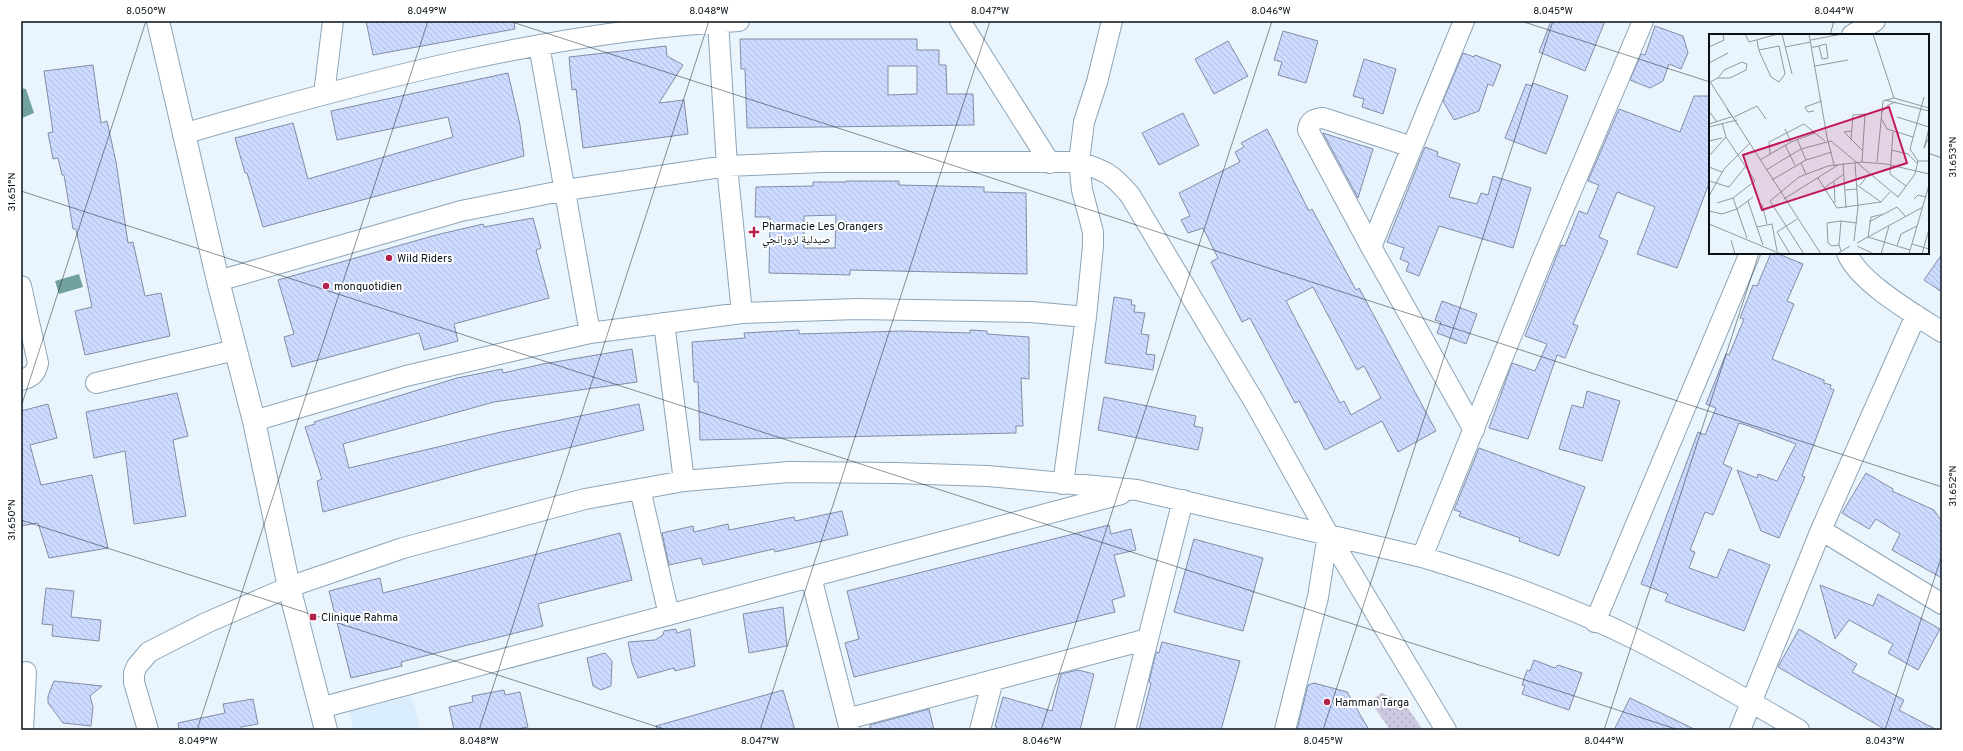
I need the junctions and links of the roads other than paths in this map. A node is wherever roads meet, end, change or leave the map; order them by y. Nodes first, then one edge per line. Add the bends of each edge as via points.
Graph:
1 (158, 21) edge
2 (333, 21) edge
3 (739, 21) edge
4 (960, 21) edge
5 (1112, 21) edge
6 (1464, 21) edge
7 (1643, 21) edge
8 (1847, 21) edge
9 (1875, 21) edge
10 (718, 22) junction
11 (628, 26) edge
12 (1841, 34) edge
13 (1854, 34) edge
14 (539, 45) junction
15 (324, 94) junction
16 (183, 134) junction
17 (1412, 147) junction
18 (1079, 162) junction
19 (1050, 163) junction
20 (727, 166) junction
21 (566, 190) junction
22 (1371, 247) junction
23 (1750, 254) edge
24 (1847, 254) edge
25 (218, 281) junction
26 (21, 286) edge
27 (742, 313) junction
28 (1916, 315) junction
29 (1086, 317) junction
30 (664, 323) junction
31 (1942, 332) edge
32 (590, 334) junction
33 (235, 350) junction
34 (21, 380) edge
35 (96, 383) dead end
36 (254, 421) junction
37 (1474, 430) junction
38 (684, 481) junction
39 (1063, 484) junction
40 (640, 489) junction
41 (1137, 490) junction
42 (1183, 500) junction
43 (1821, 530) junction
44 (1328, 534) junction
45 (1422, 557) junction
46 (811, 577) junction
47 (289, 587) junction
48 (1942, 604) edge
49 (669, 615) junction
50 (1595, 622) junction
51 (1148, 639) junction
52 (26, 672) dead end
53 (993, 680) junction
54 (1750, 702) junction
55 (320, 708) junction
56 (848, 724) edge
57 (23, 730) edge
58 (148, 730) edge
59 (326, 730) edge
60 (980, 730) edge
61 (1125, 730) edge
62 (1285, 730) edge
63 (1446, 730) edge
64 (1740, 730) edge
65 (1799, 730) edge

1 - 16 street
2 - 15 street
3 - 10 street
4 - 19 street
5 - 18 street via 1084,122
6 - 17 street
7 - 37 street via 1541,262
8 - 12 street
9 - 13 street
10 - 11 street
10 - 20 street
11 - 14 street
14 - 15 street
14 - 21 street
15 - 16 street
16 - 25 street
17 - 22 street
17 - 22 street via 1323,118 1314,119 1309,124 1308,130
18 - 19 street
18 - 29 street via 1082,190 1093,232
18 - 44 street via 1098,168 1115,178 1130,195 1255,403
19 - 20 street via 823,162
20 - 21 street
20 - 27 street
21 - 25 street via 461,211
21 - 32 street
22 - 37 street
23 - 50 street
24 - 28 street via 1850,260 1880,291
25 - 33 street
26 - 34 street via 38,362 33,376
27 - 29 street via 857,309 1031,312
27 - 30 street
28 - 31 street
28 - 43 street
29 - 39 street
30 - 32 street
30 - 38 street
32 - 36 street via 406,376
33 - 35 street
33 - 36 street
36 - 47 street
37 - 45 street
38 - 39 street via 789,472 988,476
38 - 40 street
39 - 41 street
40 - 47 street via 585,498 410,546
40 - 49 street
41 - 42 street
41 - 46 street
42 - 44 street
42 - 51 street
43 - 48 street
43 - 54 street
44 - 45 street
44 - 62 street via 1318,596
44 - 63 street
45 - 50 street via 1537,597
46 - 49 street
46 - 56 street
47 - 55 street
47 - 58 street via 206,623 149,652 134,673 134,682
49 - 55 street
50 - 54 street via 1636,640
51 - 53 street
51 - 61 street
52 - 57 street
53 - 56 street
53 - 60 street
54 - 64 street
54 - 65 street
55 - 59 street

